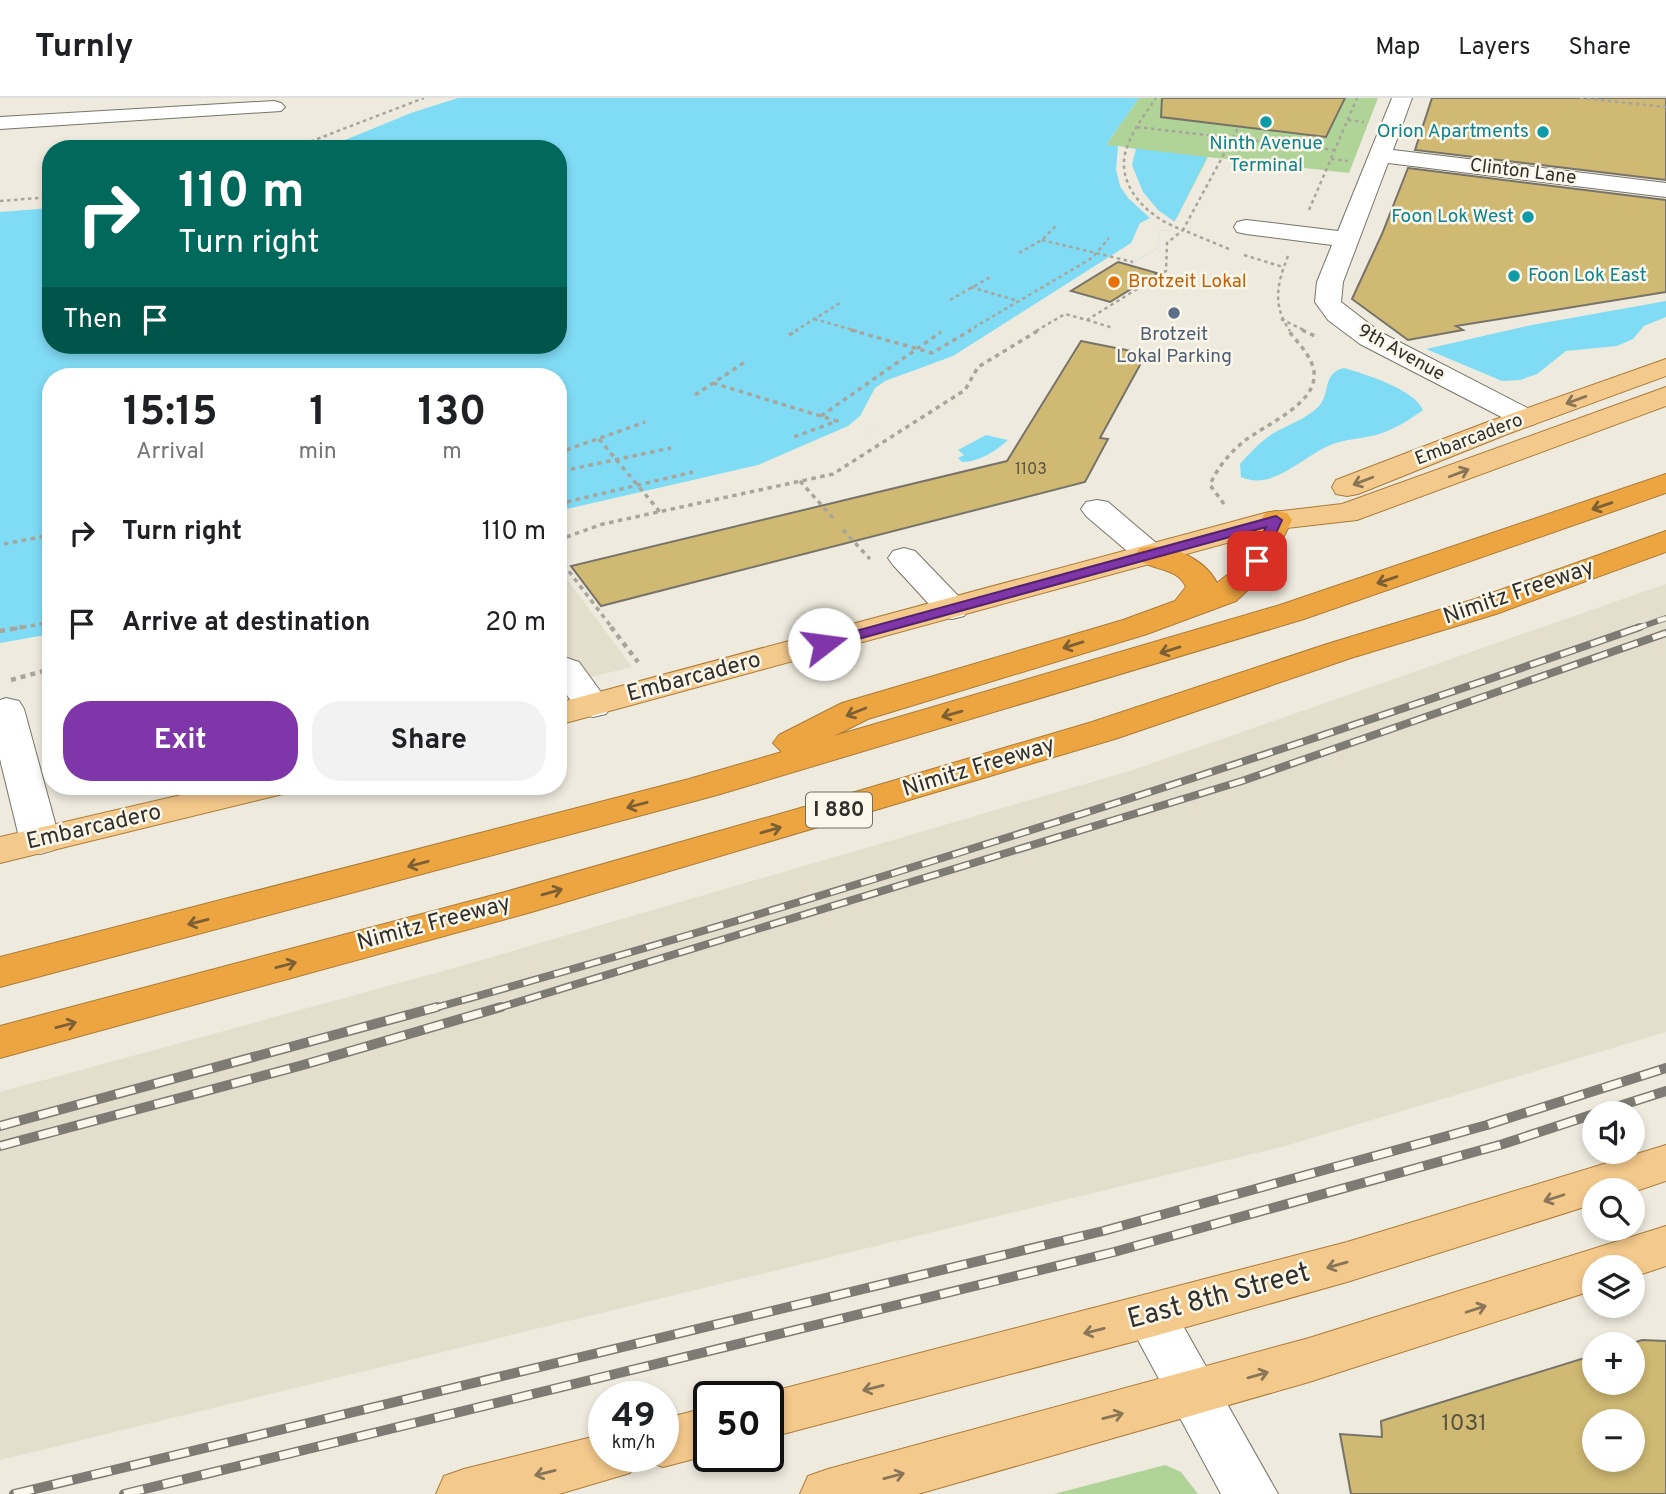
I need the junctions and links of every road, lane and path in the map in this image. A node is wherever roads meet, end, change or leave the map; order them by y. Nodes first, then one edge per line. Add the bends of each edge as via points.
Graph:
1 (424, 98) edge
2 (1156, 98) edge
3 (1357, 98) edge
4 (1402, 98) edge
5 (1580, 98) edge
6 (274, 107) dead end
7 (1666, 107) edge
8 (0, 123) edge
9 (1137, 127) junction
10 (1239, 127) dead end
11 (1233, 138) junction
12 (314, 140) edge
13 (1335, 150) junction
14 (1381, 155) junction
15 (1666, 190) edge
16 (42, 198) edge
17 (0, 201) edge
18 (1057, 225) dead end
19 (1247, 226) dead end
20 (1183, 230) junction
21 (1298, 233) junction
22 (1109, 238) dead end
23 (1042, 240) junction
24 (1347, 240) junction
25 (1097, 252) junction
26 (1019, 253) dead end
27 (1133, 262) dead end
28 (992, 276) dead end
29 (971, 287) junction
30 (950, 300) dead end
31 (1018, 302) junction
32 (840, 303) dead end
33 (814, 319) junction
34 (1087, 320) junction
35 (1113, 328) dead end
36 (941, 332) dead end
37 (789, 335) dead end
38 (916, 348) junction
39 (745, 362) dead end
40 (1666, 367) edge
41 (713, 383) junction
42 (695, 395) dead end
43 (1666, 396) edge
44 (821, 416) junction
45 (1525, 418) junction
46 (645, 422) dead end
47 (794, 437) dead end
48 (599, 439) junction
49 (671, 448) dead end
50 (567, 450) edge
51 (614, 460) junction
52 (567, 470) edge
53 (693, 471) dead end
54 (800, 481) junction
55 (1666, 483) edge
56 (636, 484) junction
57 (567, 502) edge
58 (1097, 509) dead end
59 (1232, 510) dead end
60 (660, 512) junction
61 (833, 518) dead end
62 (1276, 520) junction
63 (42, 537) edge
64 (567, 537) edge
65 (1666, 541) edge
66 (4, 544) dead end
67 (1151, 555) junction
68 (904, 558) dead end
69 (567, 568) edge
70 (952, 609) junction
71 (1185, 610) junction
72 (42, 624) edge
73 (0, 631) edge
74 (640, 665) dead end
75 (567, 669) dead end
76 (42, 671) edge
77 (3, 697) edge
78 (593, 706) junction
79 (567, 712) edge
80 (703, 787) junction
81 (220, 795) edge
82 (40, 841) junction
83 (0, 850) edge
84 (0, 972) edge
85 (0, 1042) edge
86 (1666, 1163) edge
87 (1666, 1246) edge
88 (1639, 1255) edge
89 (1582, 1274) edge
90 (1151, 1316) junction
91 (1193, 1394) junction
92 (784, 1411) edge
93 (588, 1462) edge
94 (464, 1494) edge
95 (828, 1494) edge
96 (1251, 1494) edge

1 - 12 path
2 - 9 path
3 - 13 path
4 - 14 street, 9th Avenue
5 - 7 path
6 - 8 street
9 - 11 path
9 - 20 path via 1126,146 1123,175 1127,186 1144,206
10 - 11 path
11 - 13 path
11 - 20 path
13 - 21 path
14 - 15 street, Clinton Lane
14 - 24 street, 9th Avenue
16 - 17 path
18 - 23 path
19 - 21 street
20 - 34 path via 1170,238 1163,252 1166,271
21 - 24 street
21 - 59 path via 1276,285 1276,302 1280,318 1309,357 1315,375 1308,395 1247,439 1214,472 1210,485
22 - 25 path
23 - 25 path
23 - 26 path
24 - 45 street, 9th Avenue via 1330,282 1328,302 1337,314 1370,338
25 - 27 path
25 - 31 path
28 - 29 path
29 - 30 path
29 - 31 path
31 - 38 path via 932,353
32 - 33 path
33 - 37 path
33 - 38 path
34 - 35 path
34 - 54 path via 1065,314 978,367 965,390 833,474
36 - 38 path
38 - 44 path
39 - 41 path
40 -> 45 main road, Embarcadero
41 - 42 path
41 - 44 path
62 -> 43 main road, Embarcadero via 1346,513
44 - 47 path via 837,421
45 -> 62 main road, Embarcadero via 1325,495
46 - 48 path
48 - 50 path
48 - 51 path
49 - 51 path
51 - 52 path
51 - 56 path
53 - 56 path
54 - 60 path
54 - 61 path
55 -> 80 highway, I 880 via 1279,616
56 - 57 path
56 - 60 path
58 - 67 street
60 - 64 path
62 - 67 main road, Embarcadero
62 - 71 highway via 1250,573 1224,594
63 - 66 path
85 -> 65 highway, Nimitz Freeway / I 880 via 500,906 1105,730 1484,607
67 - 70 main road, Embarcadero
67 - 71 highway via 1192,569 1200,579 1203,588
68 - 70 street
69 - 74 path
70 - 78 main road, Embarcadero
71 -> 80 highway via 855,711
72 - 73 path
75 - 78 street
76 - 77 path via 21,676
77 - 82 street
78 - 79 main road, Embarcadero
80 -> 84 highway, I 880
81 - 82 main road, Embarcadero
82 - 83 main road, Embarcadero
86 -> 90 main road, East 8th Street via 1347,1262
87 - 88 main road
91 -> 89 main road
90 - 91 street
90 -> 92 main road, East 8th Street
95 -> 91 main road
91 - 96 street
93 -> 94 main road

